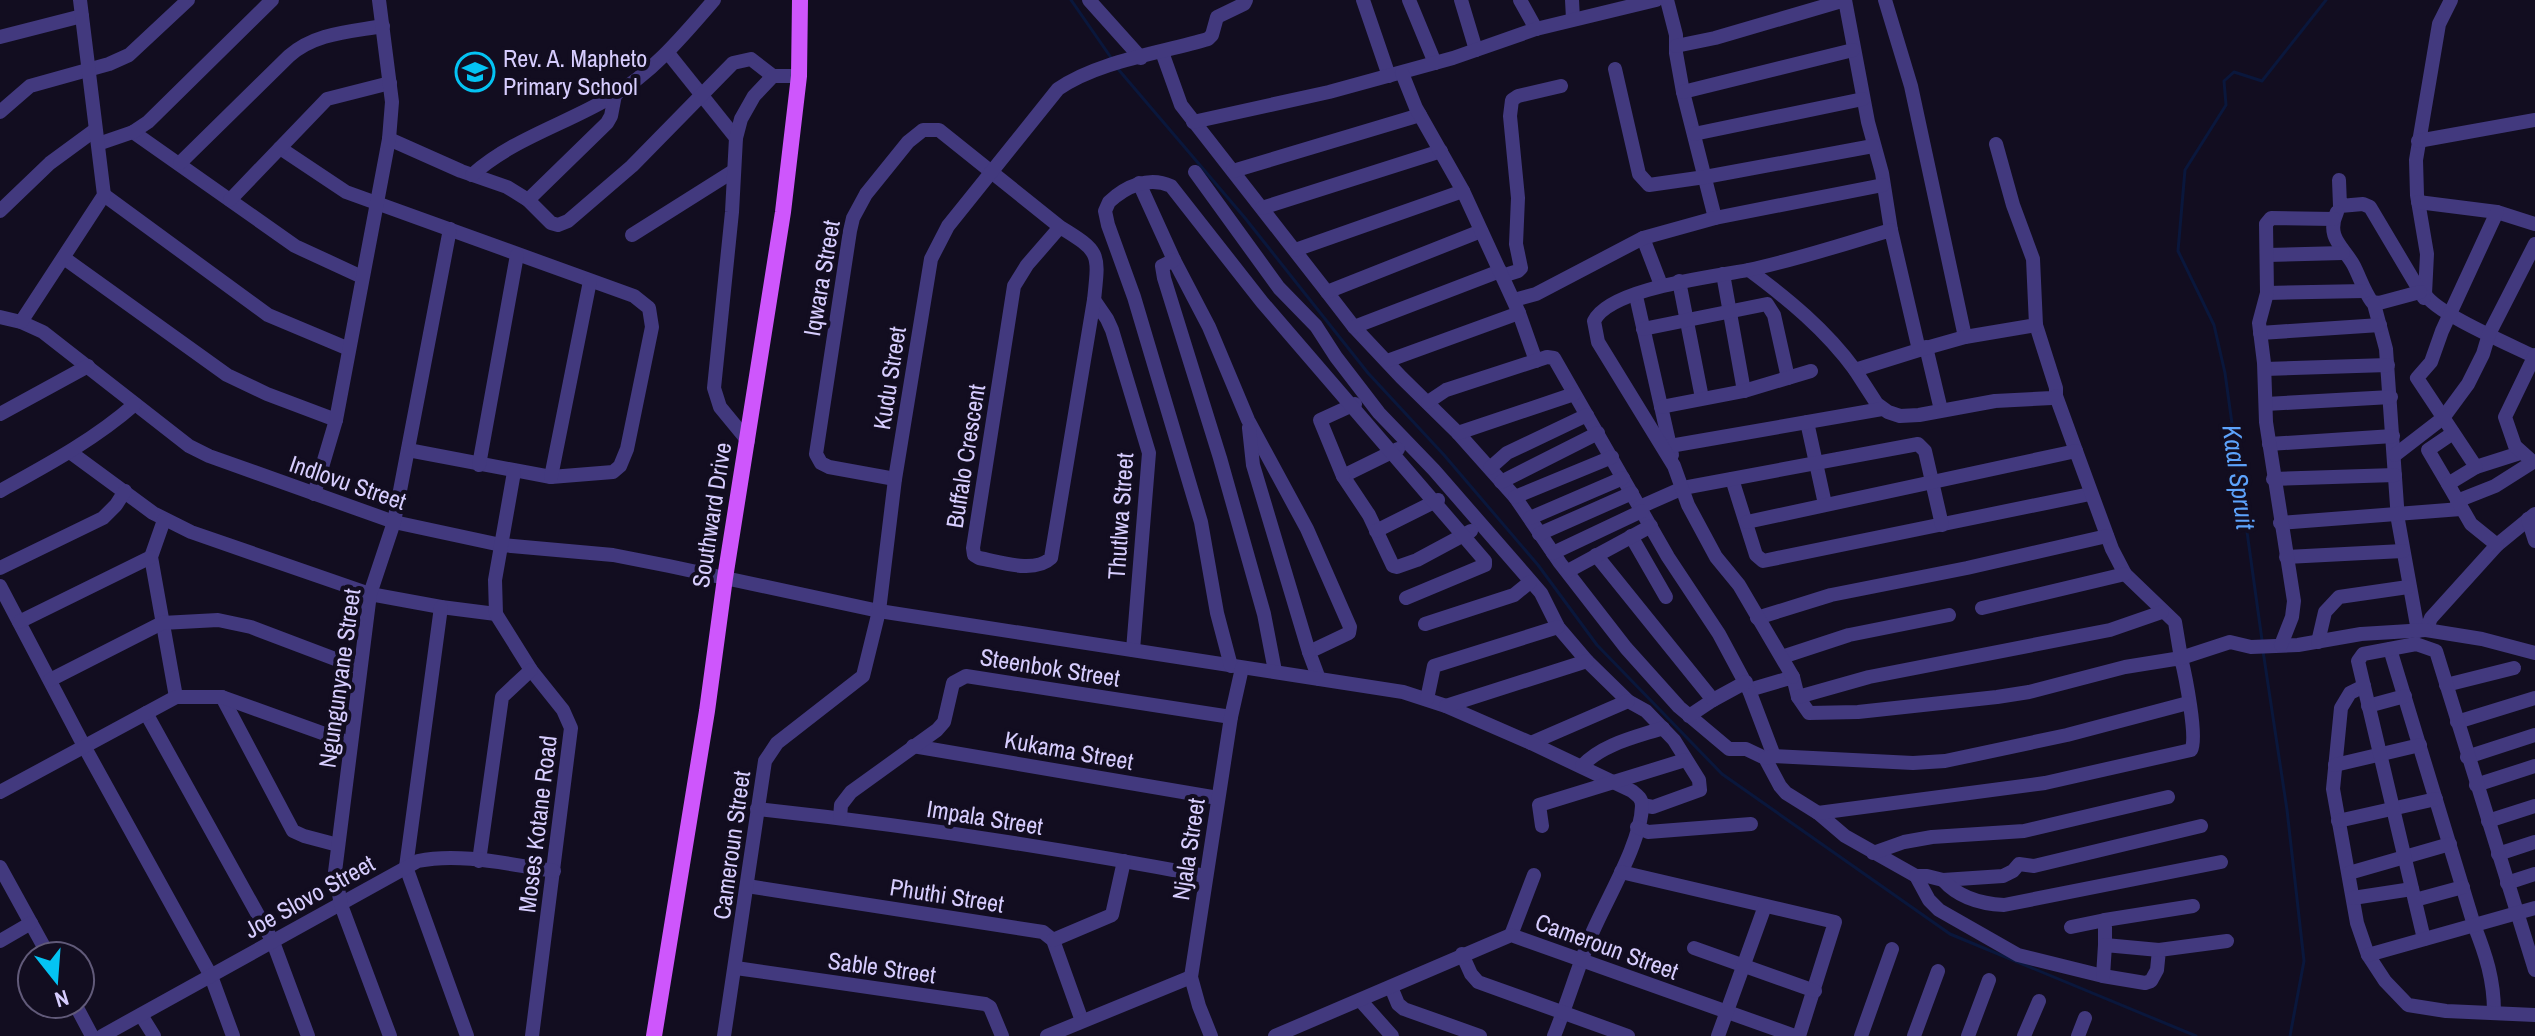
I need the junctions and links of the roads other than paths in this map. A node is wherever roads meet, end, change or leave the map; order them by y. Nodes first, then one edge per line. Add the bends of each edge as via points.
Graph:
1 (80, 0) edge
2 (188, 0) edge
3 (272, 0) edge
4 (379, 0) edge
5 (714, 0) edge
6 (800, 0) edge
7 (1089, 0) edge
8 (1246, 0) edge
9 (1363, 0) edge
10 (1409, 0) edge
11 (1461, 0) edge
12 (1520, 0) edge
13 (1572, 0) edge
14 (1656, 0) edge
15 (1667, 0) edge
16 (1885, 0) edge
17 (2451, 0) edge
18 (1627, 3) edge
19 (82, 16) junction
20 (1573, 19) junction
21 (383, 26) junction
22 (1536, 29) junction
23 (0, 37) edge
24 (1676, 46) junction
25 (1476, 50) junction
26 (1853, 50) junction
27 (1162, 52) junction
28 (668, 53) junction
29 (1136, 59) junction
30 (1435, 63) junction
31 (1615, 69) dead end
32 (87, 70) junction
33 (1395, 74) junction
34 (773, 76) junction
35 (799, 76) junction
36 (390, 83) junction
37 (1561, 86) dead end
38 (1683, 92) junction
39 (615, 95) junction
40 (701, 95) junction
41 (1863, 99) junction
42 (0, 112) edge
43 (1420, 115) junction
44 (2535, 120) edge
45 (1193, 122) junction
46 (133, 132) junction
47 (1694, 134) junction
48 (96, 137) junction
49 (736, 138) junction
50 (389, 139) junction
51 (2418, 141) junction
52 (1996, 144) dead end
53 (1873, 146) junction
54 (280, 148) junction
55 (1441, 151) junction
56 (180, 163) junction
57 (992, 171) junction
58 (1233, 171) junction
59 (732, 172) junction
60 (1195, 172) dead end
61 (472, 175) junction
62 (1705, 177) junction
63 (2339, 180) dead end
64 (1139, 183) junction
65 (1883, 185) junction
66 (1463, 191) junction
67 (104, 195) junction
68 (230, 200) junction
69 (528, 200) junction
70 (376, 202) junction
71 (2418, 202) junction
72 (1262, 208) junction
73 (0, 211) edge
74 (2337, 212) junction
75 (2497, 212) junction
76 (1715, 218) junction
77 (2535, 224) edge
78 (1060, 227) junction
79 (450, 229) junction
80 (1891, 230) junction
81 (1481, 231) junction
82 (632, 235) dead end
83 (1643, 238) junction
84 (1114, 242) junction
85 (2535, 244) edge
86 (1295, 250) junction
87 (1093, 251) junction
88 (2343, 253) junction
89 (517, 255) junction
90 (2267, 255) junction
91 (64, 258) junction
92 (1787, 259) junction
93 (1174, 260) junction
94 (1749, 270) junction
95 (1501, 274) junction
96 (1723, 274) junction
97 (362, 277) junction
98 (590, 281) junction
99 (1679, 281) junction
100 (1661, 285) junction
101 (1776, 289) junction
102 (2365, 291) junction
103 (1327, 292) junction
104 (2267, 293) junction
105 (1636, 296) junction
106 (2424, 296) junction
107 (1094, 300) junction
108 (2374, 304) junction
109 (1516, 307) junction
110 (1730, 313) junction
111 (2450, 314) junction
112 (0, 317) edge
113 (1687, 321) junction
114 (21, 322) junction
115 (2036, 325) junction
116 (2380, 325) junction
117 (1354, 327) junction
118 (1643, 329) junction
119 (2260, 333) junction
120 (2489, 334) junction
121 (1965, 337) junction
122 (1923, 348) junction
123 (349, 349) junction
124 (2535, 356) edge
125 (1387, 361) junction
126 (1536, 361) junction
127 (2388, 365) junction
128 (88, 366) junction
129 (2265, 369) junction
130 (1855, 370) junction
131 (1811, 371) dead end
132 (1788, 378) junction
133 (1744, 391) junction
134 (1574, 394) junction
135 (2056, 396) junction
136 (2391, 397) junction
137 (1702, 398) junction
138 (1368, 399) junction
139 (1428, 402) junction
140 (135, 404) junction
141 (2266, 404) junction
142 (1350, 407) junction
143 (1661, 407) junction
144 (1882, 409) junction
145 (1941, 410) junction
146 (0, 414) edge
147 (1587, 415) junction
148 (2443, 418) junction
149 (336, 420) junction
150 (1248, 420) junction
151 (1807, 422) junction
152 (1458, 433) junction
153 (1598, 433) junction
154 (2453, 433) junction
155 (2393, 436) junction
156 (748, 441) junction
157 (1408, 442) junction
158 (2269, 444) junction
159 (1670, 446) junction
160 (408, 450) junction
161 (2076, 451) junction
162 (70, 452) junction
163 (2520, 453) junction
164 (1390, 454) junction
165 (2395, 455) junction
166 (1612, 457) junction
167 (2534, 462) edge
168 (1816, 463) junction
169 (479, 465) junction
170 (1674, 466) junction
171 (2476, 467) junction
172 (1490, 468) junction
173 (514, 472) junction
174 (2395, 475) junction
175 (1343, 476) junction
176 (551, 477) junction
177 (1623, 478) junction
178 (895, 479) junction
179 (1732, 479) junction
180 (2273, 479) junction
181 (1501, 482) junction
182 (1932, 482) junction
183 (2448, 484) junction
184 (1683, 488) junction
185 (0, 491) edge
186 (125, 491) junction
187 (1453, 493) junction
188 (1632, 493) junction
189 (314, 494) junction
190 (2090, 494) junction
191 (1515, 497) junction
192 (1433, 502) junction
193 (1825, 504) junction
194 (2459, 505) junction
195 (1641, 509) junction
196 (2398, 514) junction
197 (2532, 516) edge
198 (1530, 518) junction
199 (164, 520) junction
200 (394, 522) junction
201 (1747, 522) junction
202 (2280, 523) junction
203 (1482, 525) junction
204 (1942, 525) junction
205 (1651, 526) junction
206 (1376, 531) junction
207 (1539, 534) junction
208 (1464, 535) junction
209 (1631, 536) junction
210 (2107, 536) junction
211 (2535, 541) edge
212 (501, 545) junction
213 (2497, 545) junction
214 (2403, 551) junction
215 (1553, 553) junction
216 (1596, 555) junction
217 (151, 557) junction
218 (2286, 557) junction
219 (0, 568) edge
220 (1568, 571) junction
221 (2125, 574) junction
222 (725, 578) junction
223 (1530, 582) junction
224 (0, 586) edge
225 (2408, 587) junction
226 (370, 594) junction
227 (1666, 597) dead end
228 (1406, 598) dead end
229 (441, 607) junction
230 (1982, 608) dead end
231 (879, 611) junction
232 (2162, 612) junction
233 (496, 614) junction
234 (1949, 615) dead end
235 (1757, 618) junction
236 (19, 622) junction
237 (162, 623) junction
238 (1425, 624) dead end
239 (1558, 627) junction
240 (2422, 631) junction
241 (2318, 642) junction
242 (2277, 644) junction
243 (2390, 649) junction
244 (1133, 650) junction
245 (1309, 652) junction
246 (2535, 653) edge
247 (1782, 657) junction
248 (2181, 658) junction
249 (1587, 661) junction
250 (1237, 667) junction
251 (359, 668) junction
252 (2514, 668) dead end
253 (531, 670) junction
254 (1275, 671) junction
255 (1793, 677) junction
256 (1319, 679) junction
257 (50, 680) junction
258 (2446, 685) junction
259 (1748, 686) junction
260 (2364, 686) junction
261 (2405, 696) junction
262 (176, 697) junction
263 (222, 697) junction
264 (1798, 697) junction
265 (2535, 698) edge
266 (1427, 699) junction
267 (1713, 700) junction
268 (1628, 701) junction
269 (2188, 703) junction
270 (1446, 706) junction
271 (2368, 706) junction
272 (146, 713) junction
273 (1689, 716) junction
274 (1231, 717) junction
275 (2457, 722) junction
276 (1663, 728) junction
277 (2535, 735) edge
278 (350, 743) junction
279 (1531, 743) junction
280 (2420, 745) junction
281 (84, 746) junction
282 (913, 746) junction
283 (2380, 755) junction
284 (1769, 757) junction
285 (2467, 757) junction
286 (1685, 760) junction
287 (2335, 765) junction
288 (1582, 766) junction
289 (2535, 766) edge
290 (1614, 782) junction
291 (2476, 785) junction
292 (0, 792) edge
293 (2168, 797) dead end
294 (1218, 798) junction
295 (2436, 799) junction
296 (1642, 805) junction
297 (2535, 806) edge
298 (757, 809) junction
299 (2393, 809) junction
300 (1818, 813) junction
301 (840, 818) junction
302 (2338, 821) junction
303 (2488, 821) junction
304 (1751, 824) dead end
305 (1542, 826) dead end
306 (2201, 826) dead end
307 (1637, 827) junction
308 (2535, 842) edge
309 (2450, 844) junction
310 (338, 845) junction
311 (1873, 853) junction
312 (2498, 854) junction
313 (2404, 857) junction
314 (479, 861) junction
315 (1124, 861) junction
316 (2221, 862) dead end
317 (0, 867) edge
318 (406, 867) junction
319 (554, 871) junction
320 (2349, 873) junction
321 (2535, 874) edge
322 (1534, 875) dead end
323 (1205, 876) junction
324 (1619, 876) junction
325 (1916, 876) junction
326 (1943, 880) junction
327 (2507, 883) junction
328 (747, 886) junction
329 (2463, 887) junction
330 (2413, 894) junction
331 (2353, 898) junction
332 (341, 905) junction
333 (1765, 906) junction
334 (2193, 906) dead end
335 (2535, 908) edge
336 (2517, 914) junction
337 (2105, 920) junction
338 (31, 923) junction
339 (2474, 925) junction
340 (2071, 927) dead end
341 (1511, 935) junction
342 (2424, 939) junction
343 (40, 940) edge
344 (1053, 940) junction
345 (0, 941) edge
346 (2227, 941) dead end
347 (273, 942) junction
348 (2531, 943) edge
349 (2105, 945) junction
350 (1694, 948) dead end
351 (1892, 949) dead end
352 (2159, 950) junction
353 (1462, 954) junction
354 (2368, 955) junction
355 (1582, 960) junction
356 (1744, 965) junction
357 (736, 968) junction
358 (2535, 970) edge
359 (1938, 971) dead end
360 (211, 976) junction
361 (2103, 976) junction
362 (1191, 977) junction
363 (1989, 980) dead end
364 (1391, 987) junction
365 (1815, 991) junction
366 (1360, 1000) junction
367 (2039, 1001) dead end
368 (1564, 1011) junction
369 (2494, 1012) junction
370 (1727, 1013) junction
371 (141, 1015) junction
372 (2535, 1015) edge
373 (2085, 1018) dead end
374 (1082, 1021) junction
375 (1308, 1029) edge
376 (102, 1036) edge
377 (154, 1036) edge
378 (233, 1036) edge
379 (308, 1036) edge
380 (390, 1036) edge
381 (467, 1036) edge
382 (532, 1036) edge
383 (654, 1036) edge
384 (724, 1036) edge
385 (1002, 1036) edge
386 (1047, 1036) edge
387 (1211, 1036) edge
388 (1275, 1036) edge
389 (1392, 1036) edge
390 (1480, 1036) edge
391 (1554, 1036) edge
392 (1628, 1036) edge
393 (1718, 1036) edge
394 (1797, 1036) edge
395 (1861, 1036) edge
396 (1914, 1036) edge
397 (1968, 1036) edge
398 (2024, 1036) edge
399 (2078, 1036) edge

1 - 19 street
2 - 32 street via 129,55
3 - 46 street
4 - 21 street
5 - 28 street
6 - 35 main road, Southward Drive
7 - 29 street
8 - 27 street, Kudu Street via 1217,17 1208,39
9 - 33 street
10 - 30 street
11 - 25 street
12 - 22 street
13 - 20 street
14 - 18 street
15 - 24 street
16 - 121 street via 1914,101
17 - 51 street via 2441,17
18 - 20 street
19 - 23 street
19 - 32 street
20 - 22 street
21 - 36 street
21 - 56 street via 305,43
22 - 25 street
24 - 26 street via 1845,0
24 - 38 street
25 - 30 street
26 - 38 street
26 - 41 street
27 - 29 street, Kudu Street
27 - 45 street via 1177,97
28 - 39 street
28 - 40 street
29 - 57 street, Kudu Street via 1095,70 1058,89
30 - 33 street
31 - 62 street via 1641,180 1654,185
32 - 42 street via 30,86
32 - 48 street
33 - 43 street
33 - 45 street
34 - 35 street
34 - 40 street via 745,59 728,67
34 - 49 street via 754,96
35 - 156 main road, Southward Drive
36 - 50 street
36 - 54 street via 327,99
37 - 95 street via 1512,100 1521,268
38 - 47 street
39 - 61 street via 509,148
39 - 69 street via 607,123
40 - 49 street
40 - 69 street via 632,166 563,224 551,223
41 - 47 street
41 - 53 street
43 - 55 street
43 - 58 street
44 - 51 street
45 - 58 street
46 - 48 street
46 - 56 street
47 - 62 street
48 - 67 street
48 - 73 street via 60,154
49 - 59 street
50 - 61 street
50 - 70 street
51 - 71 street
52 - 115 street via 2033,259
53 - 62 street
53 - 65 street
54 - 68 street
54 - 70 street via 335,186
55 - 66 street
55 - 72 street
56 - 68 street
57 - 78 street
57 - 178 street, Kudu Street via 948,226 931,259
57 - 178 street, Iqwara Street via 946,134 923,130 866,194 853,218 816,454 829,467
58 - 72 street
59 - 82 street
59 - 156 street via 714,388 720,407
60 - 138 street
61 - 69 street
62 - 76 street
63 - 74 street
64 - 84 street via 1106,206
64 - 93 street
64 - 142 street via 1171,186
65 - 76 street
65 - 80 street
66 - 81 street
66 - 86 street
67 - 91 street
67 - 123 street via 268,315
68 - 97 street via 295,246
70 - 79 street
70 - 97 street
71 - 75 street
71 - 106 street via 2427,254
72 - 86 street
74 - 88 street via 2334,235
74 - 90 street via 2269,219
74 - 106 street via 2363,204 2370,207
75 - 77 street
75 - 111 street
76 - 83 street
78 - 87 street
78 - 107 street, Buffalo Crescent via 1014,286 975,557 1040,566 1051,558
79 - 89 street
79 - 160 street, Ngungunyane Street
80 - 92 street
80 - 122 street
81 - 95 street
81 - 103 street
83 - 100 street
83 - 109 street
84 - 87 street
84 - 250 street via 1201,522 1217,613
85 - 120 street
86 - 103 street
87 - 107 street, Buffalo Crescent
88 - 90 street
88 - 102 street
89 - 98 street
89 - 169 street
90 - 104 street
91 - 114 street
91 - 149 street via 227,375
92 - 94 street
92 - 101 street
93 - 150 street
93 - 254 street via 1162,266 1164,278 1220,458
94 - 96 street
94 - 101 street
95 - 109 street
95 - 117 street
96 - 99 street
96 - 110 street
97 - 123 street
98 - 176 street
98 - 176 street via 634,296 649,308 652,319 627,449 613,472
99 - 100 street
99 - 113 street
100 - 105 street
101 - 130 street
102 - 104 street
102 - 108 street
103 - 117 street
104 - 119 street
105 - 118 street
105 - 170 street via 1598,313 1594,334
106 - 108 street
106 - 111 street
107 - 244 street, Thutlwa Street via 1112,330 1149,453
108 - 116 street
109 - 125 street
109 - 126 street
110 - 113 street
110 - 132 street via 1771,307
110 - 133 street
111 - 120 street
111 - 148 street via 2431,362 2417,378
112 - 114 street, Indlovu Street
113 - 118 street
113 - 137 street
114 - 128 street, Indlovu Street
115 - 121 street
115 - 135 street
116 - 119 street
116 - 127 street
117 - 125 street
118 - 143 street
119 - 129 street
120 - 124 street
120 - 148 street via 2475,374
121 - 122 street
122 - 130 street
122 - 145 street
123 - 149 street
124 - 163 street via 2505,414
125 - 139 street
126 - 134 street via 1554,358
126 - 139 street via 1446,390
127 - 129 street
127 - 136 street
128 - 140 street, Indlovu Street
128 - 146 street
129 - 141 street
130 - 144 street
131 - 132 street
132 - 133 street
133 - 137 street
134 - 147 street
134 - 152 street
135 - 145 street
135 - 161 street
136 - 141 street
136 - 155 street
137 - 143 street
138 - 142 street
138 - 157 street
139 - 152 street
140 - 162 street
140 - 189 street, Indlovu Street via 209,456
141 - 158 street
142 - 164 street
142 - 175 street via 1320,420
143 - 159 street
144 - 145 street via 1908,416
144 - 151 street
147 - 153 street
147 - 172 street via 1507,453
148 - 154 street
148 - 165 street
149 - 189 street
150 - 245 street via 1253,465
150 - 245 street via 1294,500 1350,628
151 - 159 street
151 - 168 street
152 - 172 street
153 - 166 street
153 - 181 street
154 - 171 street
154 - 183 street via 2428,450
155 - 158 street
155 - 165 street
156 - 222 main road, Southward Drive
157 - 164 street
157 - 187 street
158 - 180 street
159 - 170 street
160 - 169 street
160 - 200 street, Ngungunyane Street
161 - 182 street
161 - 190 street
162 - 185 street
162 - 186 street
163 - 167 street
163 - 171 street
164 - 175 street
164 - 192 street
165 - 174 street
166 - 177 street
166 - 191 street
167 - 194 street
168 - 179 street
168 - 182 street via 1920,444
168 - 193 street
169 - 173 street
170 - 184 street
171 - 183 street
172 - 181 street
173 - 176 street
173 - 212 street
174 - 180 street
174 - 196 street
175 - 206 street
177 - 188 street
177 - 198 street
178 - 231 street, Kudu Street
179 - 184 street
179 - 201 street
180 - 202 street
181 - 191 street
182 - 193 street
182 - 204 street
183 - 194 street
184 - 195 street
184 - 235 street via 1716,557
186 - 199 street
186 - 219 street via 103,518
187 - 192 street
187 - 203 street
188 - 195 street
188 - 207 street
189 - 200 street, Indlovu Street
190 - 204 street
190 - 210 street
191 - 198 street
192 - 206 street
192 - 208 street
193 - 201 street
194 - 196 street
194 - 213 street via 2471,524
195 - 205 street
195 - 215 street
196 - 202 street
196 - 214 street
197 - 211 street
197 - 213 street
198 - 207 street
199 - 217 street
199 - 226 street
200 - 212 street, Indlovu Street
200 - 226 street, Ngungunyane Street
201 - 204 street via 1756,555 1763,561
202 - 218 street
203 - 208 street
203 - 223 street
205 - 209 street
205 - 259 street
206 - 208 street via 1397,567
207 - 215 street
208 - 228 street via 1485,565
209 - 216 street
209 - 227 street
210 - 221 street
210 - 235 street via 1831,595
212 - 222 street, Indlovu Street via 613,555
212 - 233 street
213 - 240 street
214 - 218 street
214 - 225 street
215 - 220 street
216 - 220 street
216 - 267 street
217 - 236 street
217 - 237 street
218 - 242 street via 2294,607
220 - 273 street via 1626,648
221 - 230 street
221 - 232 street
222 - 231 street, Indlovu Street
222 - 383 main road, Southward Drive
223 - 238 street via 1514,595
223 - 239 street
224 - 236 street
225 - 240 street
225 - 241 street via 2333,601
226 - 229 street
226 - 251 street, Ngungunyane Street
229 - 233 street
229 - 318 street
231 - 244 street, Indlovu Street
231 - 298 street, Cameroun Street via 863,676 770,750
232 - 248 street via 2175,622
232 - 264 street via 2110,630 1869,677
233 - 253 street, Moses Kotane Road
234 - 247 street via 1849,635
235 - 247 street
236 - 257 street
237 - 251 street via 218,620 251,627
237 - 257 street
237 - 262 street
239 - 249 street
239 - 266 street via 1434,666
240 - 241 street
240 - 246 street
241 - 242 street
242 - 248 street via 2224,642
243 - 258 street via 2416,644 2433,649
243 - 260 street via 2359,657
243 - 261 street
244 - 250 street, Indlovu Street
245 - 256 street
247 - 255 street
248 - 264 street via 1962,702 1817,713 1808,712
248 - 269 street
249 - 268 street
249 - 270 street
250 - 254 street, Indlovu Street
250 - 274 street, Njala Street
251 - 278 street, Ngungunyane Street
252 - 258 street
253 - 314 street via 502,697
253 - 319 street, Moses Kotane Road via 571,728
254 - 256 street, Indlovu Street
255 - 259 street
255 - 264 street
256 - 266 street, Indlovu Street
257 - 281 street
258 - 275 street
259 - 267 street
259 - 284 street
260 - 271 street
260 - 287 street via 2350,693 2341,708
261 - 271 street
261 - 280 street
262 - 263 street
262 - 272 street
263 - 278 street
263 - 310 street via 293,831
265 - 275 street
266 - 270 street, Indlovu Street
267 - 273 street
268 - 276 street
268 - 279 street
269 - 284 street via 1945,761
269 - 300 street via 2194,745 2188,752 2045,783
270 - 279 street, Indlovu Street
271 - 283 street
272 - 281 street
272 - 347 street
273 - 284 street via 1729,749
274 - 282 street, Steenbok Street via 966,676 953,683 944,722
274 - 294 street, Njala Street
275 - 285 street
276 - 286 street
276 - 288 street via 1605,749
277 - 285 street
278 - 310 street, Ngungunyane Street
279 - 288 street, Indlovu Street
280 - 283 street
280 - 295 street
281 - 292 street
281 - 360 street
282 - 294 street, Kukama Street
282 - 301 street, Steenbok Street via 851,792 841,805
283 - 287 street
283 - 299 street
284 - 300 street via 1780,786
285 - 291 street
286 - 290 street
286 - 296 street via 1699,780 1699,792 1653,807
287 - 302 street
288 - 290 street, Indlovu Street
289 - 291 street
290 - 296 street, Indlovu Street via 1637,795
290 - 305 street via 1539,805
291 - 303 street
293 - 311 street via 2024,831 1932,837
294 - 323 street, Njala Street
295 - 299 street
295 - 309 street
296 - 307 street
297 - 303 street
298 - 301 street, Impala Street
298 - 328 street, Cameroun Street
299 - 302 street
299 - 313 street
300 - 311 street
301 - 315 street, Impala Street
302 - 320 street
303 - 312 street
304 - 307 street via 1648,832
306 - 326 street via 2034,866 2019,864 2003,876
307 - 324 street
308 - 312 street
309 - 313 street
309 - 329 street
310 - 332 street, Ngungunyane Street via 335,872
311 - 325 street
312 - 327 street
313 - 320 street
313 - 330 street
314 - 318 street, Joe Slovo Street via 427,859
314 - 319 street, Joe Slovo Street
315 - 323 street, Impala Street
315 - 344 street via 1112,915
316 - 326 street via 2004,905 1962,895
317 - 338 street
318 - 332 street, Joe Slovo Street
318 - 381 street
319 - 382 street, Moses Kotane Road
320 - 331 street
321 - 327 street
322 - 341 street
323 - 362 street, Njala Street
324 - 333 street
324 - 355 street
325 - 326 street
325 - 361 street via 1939,910 2018,955
327 - 336 street
328 - 344 street, Phuthi Street via 1043,932
328 - 357 street, Cameroun Street
329 - 330 street
329 - 339 street
330 - 331 street
330 - 342 street
331 - 354 street
332 - 347 street, Joe Slovo Street
332 - 380 street, Ngungunyane Street
333 - 356 street
333 - 365 street via 1835,922
334 - 337 street
335 - 336 street
336 - 339 street
336 - 348 street
337 - 340 street
337 - 349 street
338 - 343 street
338 - 345 street
339 - 342 street
339 - 369 street via 2489,964
341 - 353 street, Cameroun Street
341 - 355 street, Cameroun Street
342 - 354 street
344 - 374 street
346 - 352 street
347 - 360 street, Joe Slovo Street
347 - 379 street
348 - 358 street
349 - 352 street
349 - 361 street
350 - 356 street
351 - 395 street
352 - 361 street via 2151,981
353 - 364 street, Cameroun Street
353 - 368 street via 1478,982
354 - 369 street via 2408,1005
355 - 368 street
355 - 370 street, Cameroun Street
356 - 365 street
356 - 370 street
357 - 384 street, Cameroun Street
357 - 385 street, Sable Street via 985,1004
359 - 396 street
360 - 371 street, Joe Slovo Street
360 - 378 street
362 - 374 street
362 - 387 street, Njala Street
363 - 397 street
364 - 366 street, Cameroun Street
364 - 390 street via 1404,1009
365 - 394 street
366 - 375 street, Cameroun Street
366 - 389 street
367 - 398 street
368 - 391 street
368 - 392 street
369 - 372 street
370 - 393 street
370 - 394 street, Cameroun Street
371 - 376 street, Joe Slovo Street
371 - 377 street
373 - 399 street
374 - 386 street
375 - 388 street, Cameroun Street

